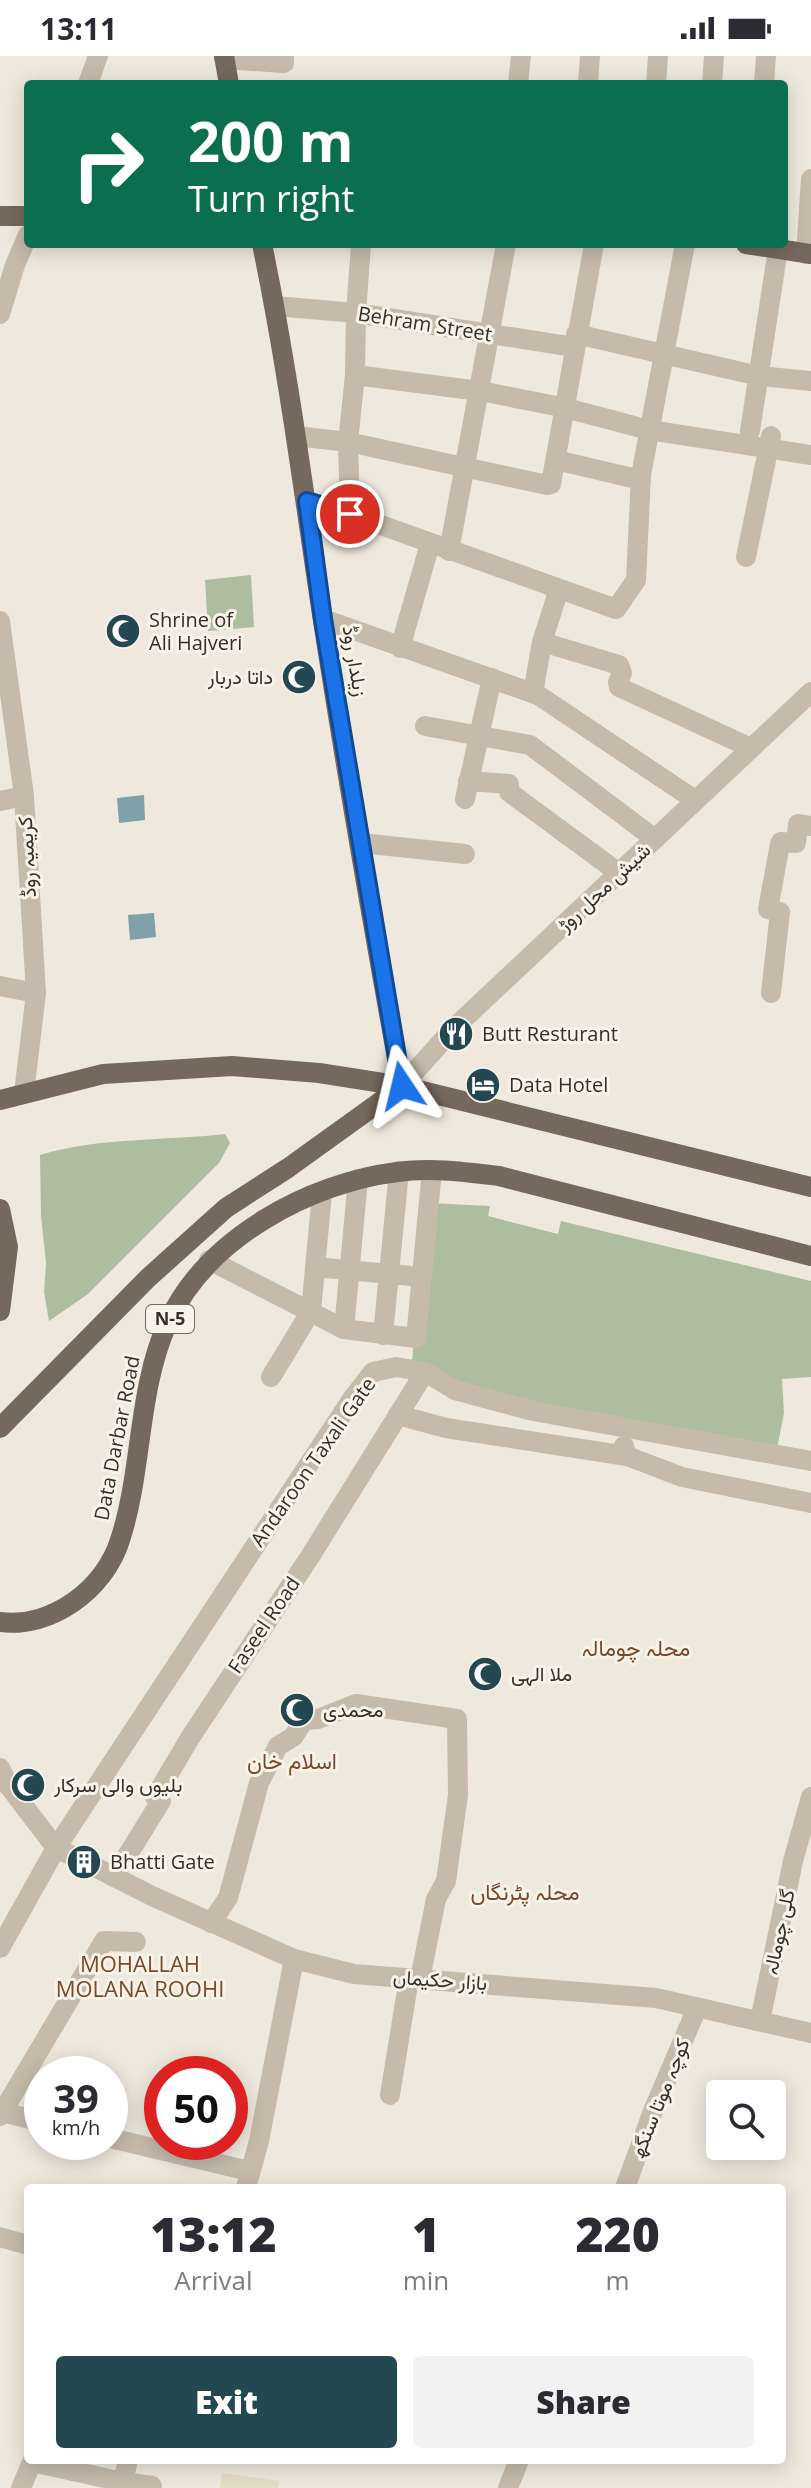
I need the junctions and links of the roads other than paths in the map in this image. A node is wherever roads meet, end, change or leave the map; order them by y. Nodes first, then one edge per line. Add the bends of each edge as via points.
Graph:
1 (98, 56) edge
2 (284, 56) edge
3 (521, 56) edge
4 (590, 56) edge
5 (658, 56) edge
6 (714, 56) edge
7 (766, 56) edge
8 (224, 58) edge
9 (89, 80) edge
10 (228, 80) edge
11 (518, 80) edge
12 (588, 80) edge
13 (656, 80) edge
14 (712, 80) edge
15 (764, 80) edge
16 (811, 179) edge
17 (0, 216) edge
18 (24, 216) edge
19 (24, 244) edge
20 (263, 248) edge
21 (361, 248) edge
22 (505, 248) edge
23 (593, 248) edge
24 (684, 248) edge
25 (773, 248) edge
26 (778, 249) junction
27 (808, 254) edge
28 (275, 306) junction
29 (356, 313) junction
30 (0, 314) edge
31 (490, 335) junction
32 (575, 340) junction
33 (664, 353) junction
34 (355, 375) junction
35 (759, 376) junction
36 (811, 381) edge
37 (480, 391) junction
38 (566, 408) junction
39 (649, 430) junction
40 (750, 431) dead end
41 (296, 436) junction
42 (348, 442) junction
43 (770, 442) junction
44 (811, 455) edge
45 (556, 460) junction
46 (466, 468) junction
47 (641, 480) junction
48 (307, 501) junction
49 (350, 514) junction
50 (440, 547) junction
51 (746, 557) dead end
52 (559, 589) junction
53 (323, 619) junction
54 (0, 621) edge
55 (542, 642) junction
56 (400, 648) junction
57 (492, 678) junction
58 (811, 692) edge
59 (533, 693) junction
60 (425, 726) dead end
61 (478, 736) junction
62 (751, 748) junction
63 (24, 796) junction
64 (695, 800) junction
65 (0, 801) edge
66 (811, 826) edge
67 (655, 839) junction
68 (361, 843) junction
69 (465, 854) dead end
70 (619, 873) junction
71 (0, 986) edge
72 (36, 993) junction
73 (771, 993) dead end
74 (402, 1086) junction
75 (24, 1093) junction
76 (0, 1100) edge
77 (432, 1170) junction
78 (399, 1171) junction
79 (358, 1179) junction
80 (811, 1187) edge
81 (322, 1193) junction
82 (0, 1209) edge
83 (811, 1256) edge
84 (209, 1260) junction
85 (315, 1267) junction
86 (350, 1270) junction
87 (389, 1274) junction
88 (422, 1277) junction
89 (0, 1311) edge
90 (311, 1311) junction
91 (344, 1329) junction
92 (383, 1335) junction
93 (425, 1372) junction
94 (271, 1377) dead end
95 (398, 1415) junction
96 (618, 1427) junction
97 (0, 1428) edge
98 (627, 1456) junction
99 (811, 1461) edge
100 (811, 1503) edge
101 (0, 1622) edge
102 (33, 1622) junction
103 (0, 1635) edge
104 (0, 1768) edge
105 (811, 1797) edge
106 (56, 1848) junction
107 (114, 1877) junction
108 (211, 1923) junction
109 (136, 1942) dead end
110 (0, 1948) edge
111 (294, 1959) junction
112 (414, 1979) junction
113 (697, 2008) junction
114 (760, 2021) junction
115 (811, 2033) edge
116 (390, 2095) dead end
117 (1, 2114) edge
118 (24, 2118) edge
119 (128, 2143) edge
120 (248, 2180) edge
121 (626, 2184) edge
122 (0, 2237) edge
123 (24, 2244) edge
124 (31, 2464) edge
125 (41, 2464) edge
126 (127, 2464) edge
127 (517, 2464) edge
128 (123, 2482) junction
129 (21, 2488) edge
130 (151, 2488) edge
131 (508, 2488) edge

1 - 9 street
2 - 8 street via 284,63
3 - 11 street
4 - 12 street
5 - 13 street
6 - 14 street
7 - 15 street
8 - 10 main road
16 - 27 street
17 - 18 main road
19 - 30 street
20 - 28 main road, زیلدار روڈ
21 - 29 street
22 - 31 street
23 - 32 street
24 - 33 street
25 - 26 main road
26 - 27 main road
26 - 35 street
28 - 29 street, Behram Street
28 - 41 main road, زیلدار روڈ
29 - 31 street, Behram Street
29 - 34 street
31 - 32 street, Behram Street
31 - 37 street
32 - 33 street, Behram Street
32 - 38 street
33 - 35 street, Behram Street
33 - 39 street
34 - 37 street
34 - 42 street
35 - 36 street, Behram Street
35 - 40 street
37 - 38 street
37 - 46 street
38 - 39 street
38 - 45 street
39 - 43 street
39 - 47 street
41 - 42 street
41 - 48 main road, زیلدار روڈ
42 - 46 street
42 - 49 street
43 - 44 street
43 - 51 street
45 - 46 street via 547,485
45 - 47 street
46 - 50 street
47 - 52 street via 633,587 616,609
48 - 49 street
48 - 53 main road, زیلدار روڈ
49 - 50 street
50 - 52 street
50 - 56 street
52 - 55 street
53 - 56 street
53 - 68 main road, زیلدار روڈ
54 - 63 street, کریمیہ روڈ
55 - 59 street
55 - 62 street via 619,665 619,687
56 - 57 street
57 - 59 street
57 - 61 street
58 - 62 street, شیش محل روڑ
59 - 64 street
60 - 61 street
61 - 67 street via 530,745
61 - 70 street via 466,790 509,784 509,792
62 - 64 street, شیش محل روڑ
63 - 65 street
63 - 72 street, کریمیہ روڈ
64 - 67 street, شیش محل روڑ
66 - 73 street via 798,824 796,843 780,844 768,909 780,912
67 - 70 street, شیش محل روڑ
68 - 69 street
68 - 74 main road, زیلدار روڈ
70 - 74 street, شیش محل روڑ via 454,1028
71 - 72 street
72 - 75 street, کریمیہ روڈ
74 - 75 main road via 232,1066 103,1074
74 - 80 main road
74 - 97 main road via 226,1208 148,1278
75 - 76 main road
77 - 78 main road, Data Darbar Road / N-5
77 - 83 main road, Data Darbar Road / N-5 via 499,1176
77 - 88 street
78 - 79 main road, Data Darbar Road / N-5
78 - 87 street
79 - 81 main road, Data Darbar Road / N-5
79 - 86 street
81 - 84 main road, Data Darbar Road / N-5 via 262,1220
81 - 85 street
82 - 89 main road via 8,1247
84 - 90 street
84 - 102 main road, Data Darbar Road / N-5 via 168,1323 152,1371 120,1542 85,1592 59,1612
85 - 86 street
85 - 90 street
86 - 87 street
86 - 91 street
87 - 88 street
87 - 92 street
88 - 92 street via 416,1338
90 - 91 street
90 - 94 street
91 - 92 street
93 - 95 street, Faseel Road
93 - 96 street, Andaroon Taxali Gate via 455,1390
93 - 106 street, Andaroon Taxali Gate via 396,1367 373,1372 352,1399
95 - 98 street via 446,1428
95 - 107 street, Faseel Road via 190,1738 155,1797 161,1801
96 - 98 street
96 - 99 street, Andaroon Taxali Gate
98 - 100 street via 682,1477
101 - 102 main road, Data Darbar Road / N-5
102 - 103 main road
104 - 106 street
105 - 114 street, گلی چومالہ
106 - 107 street, بازار حکیماں
106 - 110 street
107 - 108 street, بازار حکیماں
108 - 111 street, بازار حکیماں
108 - 112 street via 228,1898 259,1783 278,1746 293,1737 304,1720 356,1704 457,1719 458,1795 446,1881
109 - 117 street via 104,1941
111 - 112 street, بازار حکیماں via 354,1974
111 - 120 street
112 - 113 street, بازار حکیماں via 656,1998
112 - 116 street
113 - 114 street, بازار حکیماں
113 - 121 street, کوچہ موتا سنگھ
114 - 115 street, بازار حکیماں
117 - 118 street
119 - 120 street
122 - 123 street
124 - 129 street
125 - 128 street
126 - 128 street
127 - 131 street
128 - 130 street

